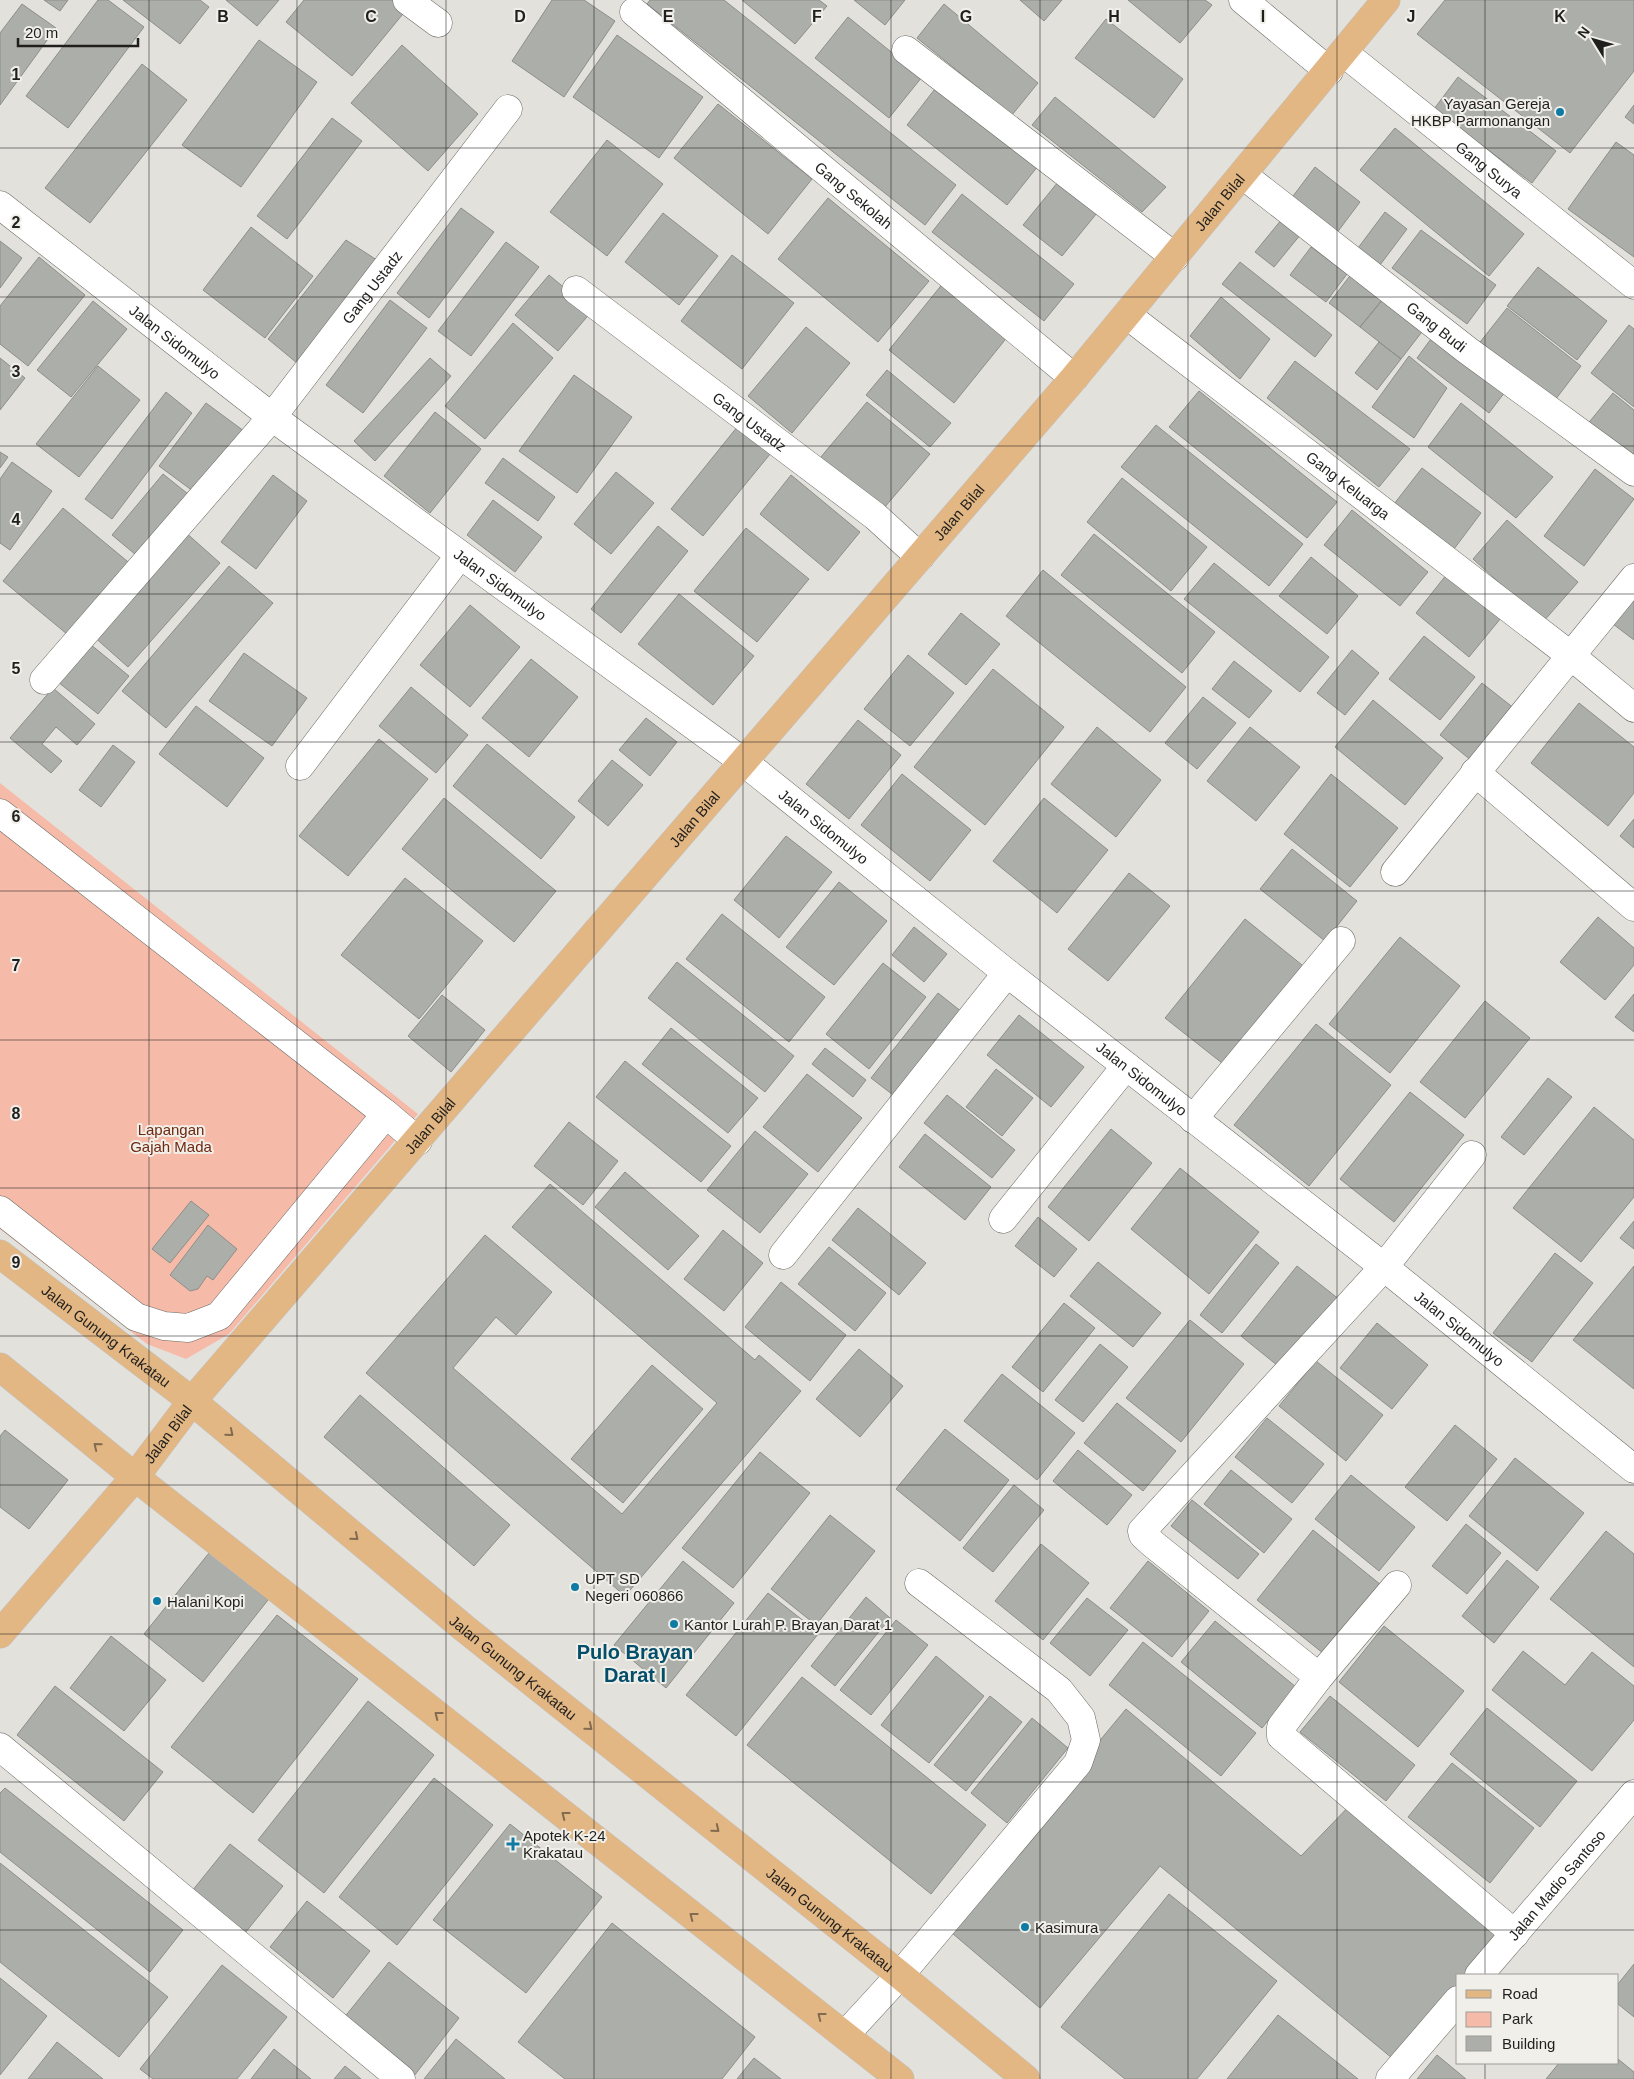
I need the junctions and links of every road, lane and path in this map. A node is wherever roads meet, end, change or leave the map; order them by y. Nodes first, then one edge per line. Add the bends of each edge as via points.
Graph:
1 (407, 0) edge
2 (1243, 0) edge
3 (1386, 0) edge
4 (634, 12) dead end
5 (438, 23) dead end
6 (906, 50) dead end
7 (1337, 62) junction
8 (508, 109) dead end
9 (1243, 175) junction
10 (0, 205) edge
11 (1175, 257) junction
12 (1634, 285) edge
13 (576, 290) dead end
14 (1127, 315) junction
15 (1074, 378) junction
16 (272, 417) junction
17 (1634, 472) edge
18 (460, 555) junction
19 (920, 557) junction
20 (1634, 578) edge
21 (1570, 655) junction
22 (44, 680) dead end
23 (1634, 708) edge
24 (744, 762) junction
25 (300, 766) dead end
26 (1475, 772) junction
27 (0, 813) edge
28 (1395, 872) dead end
29 (1634, 907) edge
30 (1341, 941) dead end
31 (1007, 973) junction
32 (1126, 1066) junction
33 (386, 1114) junction
34 (1193, 1119) junction
35 (418, 1140) junction
36 (1472, 1155) dead end
37 (0, 1210) edge
38 (1003, 1219) dead end
39 (0, 1254) edge
40 (783, 1255) dead end
41 (1384, 1267) junction
42 (0, 1367) edge
43 (192, 1401) junction
44 (1634, 1469) edge
45 (135, 1477) junction
46 (919, 1583) dead end
47 (1397, 1585) dead end
48 (0, 1634) edge
49 (1319, 1677) junction
50 (0, 1747) edge
51 (1634, 1794) edge
52 (1515, 1934) junction
53 (1480, 1974) edge
54 (900, 1975) junction
55 (1456, 2002) edge
56 (845, 2036) junction
57 (401, 2079) edge
58 (900, 2079) edge
59 (1026, 2079) edge
60 (1390, 2079) edge

1 - 5 street
2 - 7 street, Gang Surya
3 - 7 main road, Jalan Bilal
4 - 15 street, Gang Sekolah
6 - 11 street
7 - 9 main road, Jalan Bilal
7 - 12 street, Gang Surya
8 - 16 street, Gang Ustadz
9 - 11 main road, Jalan Bilal
9 - 17 street, Gang Budi via 1467,350
10 - 16 street, Jalan Sidomulyo
11 - 14 main road, Jalan Bilal
13 - 19 street, Gang Ustadz via 875,516
14 - 15 main road, Jalan Bilal
14 - 21 street, Gang Keluarga
15 - 19 main road, Jalan Bilal
16 - 18 street, Jalan Sidomulyo
16 - 22 street, Gang Ustadz
18 - 24 street, Jalan Sidomulyo
18 - 25 street
19 - 24 main road, Jalan Bilal
20 - 21 street
21 - 23 street, Gang Keluarga
21 - 26 street
24 - 31 street, Jalan Sidomulyo
24 - 35 main road, Jalan Bilal
26 - 28 street
26 - 29 street
27 - 33 street
30 - 34 street
31 - 32 street, Jalan Sidomulyo
31 - 40 street
32 - 34 street, Jalan Sidomulyo
32 - 38 street
33 - 35 street
33 - 37 street via 219,1316 188,1328 164,1326 136,1316
34 - 41 street, Jalan Sidomulyo
35 - 43 main road, Jalan Bilal
36 - 41 street
39 - 43 main road, Jalan Gunung Krakatau
41 - 44 street, Jalan Sidomulyo
41 - 49 street via 1142,1531 1153,1544
45 -> 42 main road
43 - 45 main road, Jalan Bilal
43 -> 54 main road, Jalan Gunung Krakatau via 464,1628
45 - 48 main road, Jalan Bilal
56 -> 45 main road
46 - 54 street via 1059,1690 1081,1718 1086,1740 1078,1763
47 - 49 street
49 - 52 street via 1281,1727 1281,1736
50 - 57 street
51 - 52 street, Jalan Madio Santoso
52 - 53 street, Jalan Madio Santoso
54 - 56 street
54 - 59 main road, Jalan Gunung Krakatau
55 - 60 street
56 - 58 main road

